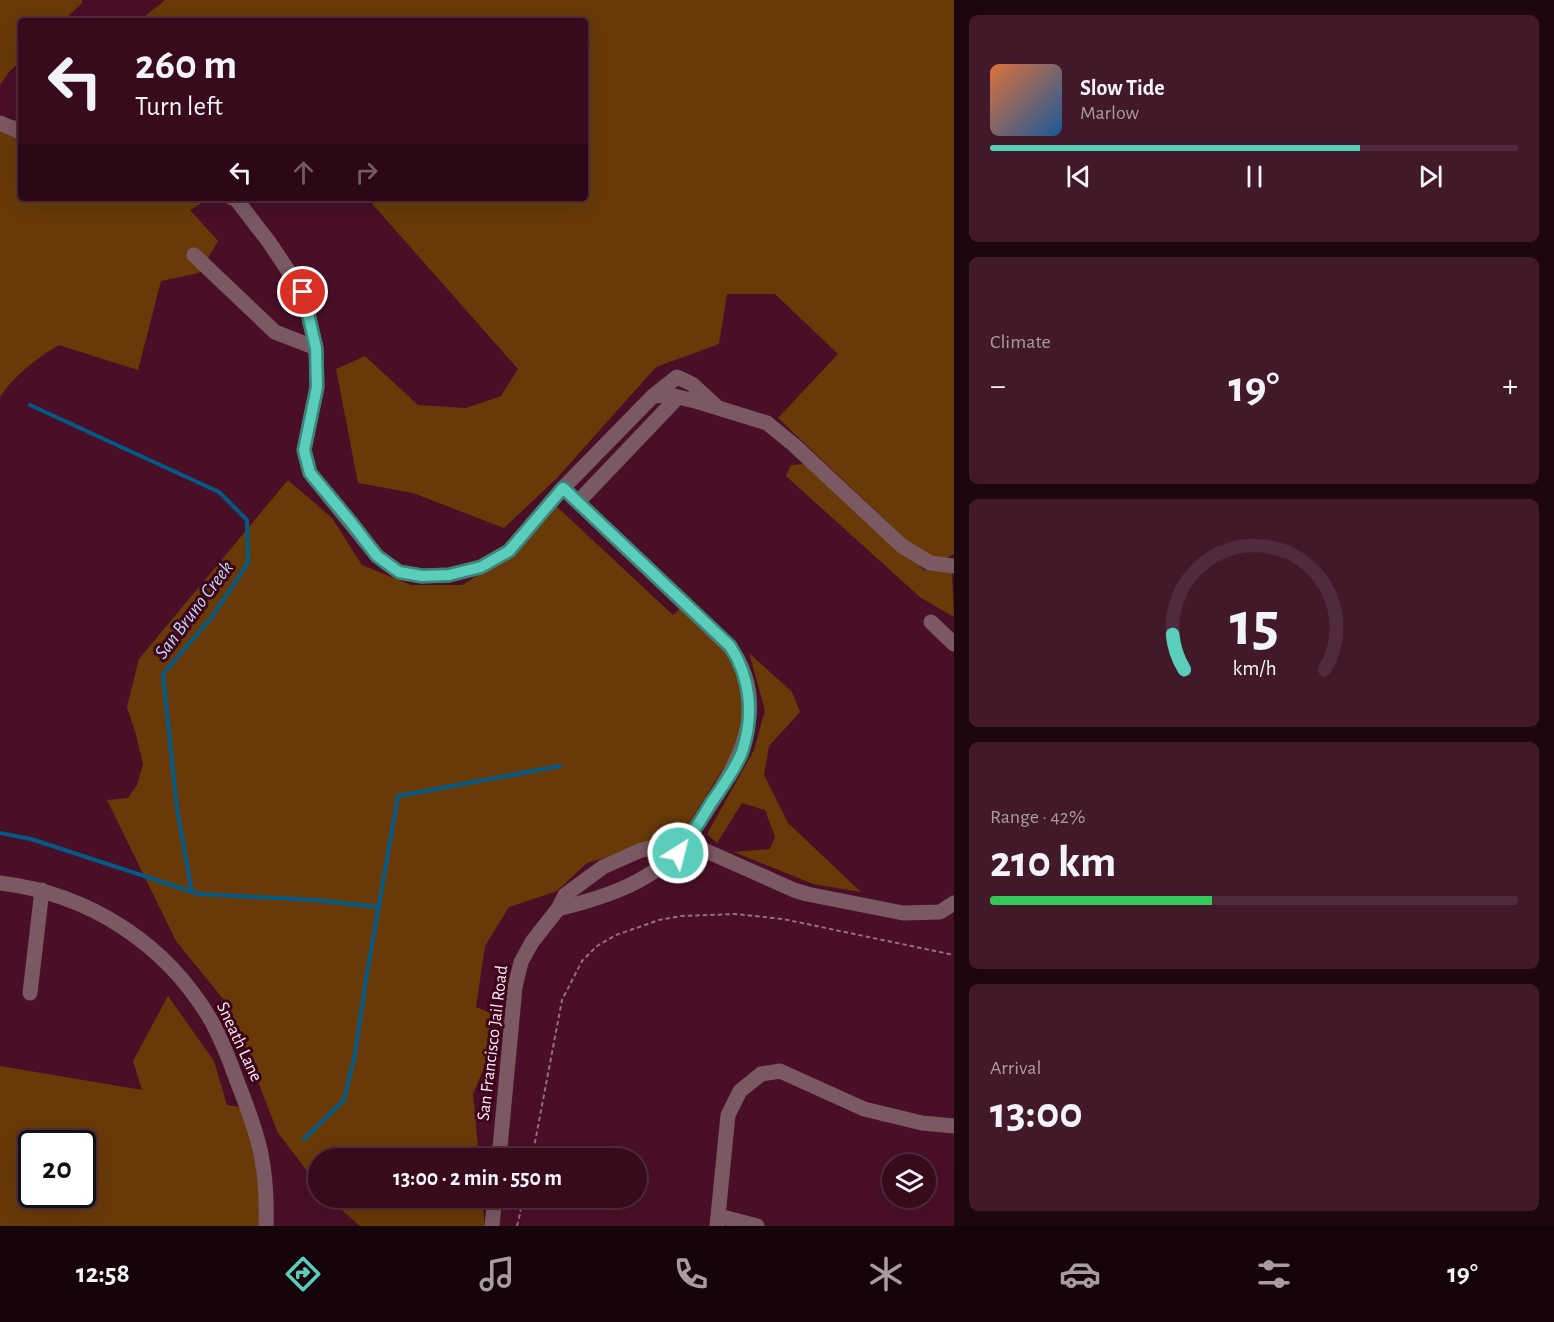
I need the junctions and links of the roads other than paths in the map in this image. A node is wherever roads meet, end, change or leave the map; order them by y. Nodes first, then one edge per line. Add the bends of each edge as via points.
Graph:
1 (0, 123) edge
2 (18, 131) edge
3 (238, 201) edge
4 (194, 255) dead end
5 (316, 348) junction
6 (653, 396) junction
7 (678, 397) junction
8 (717, 407) junction
9 (563, 488) junction
10 (578, 502) junction
11 (954, 566) edge
12 (931, 622) dead end
13 (954, 644) edge
14 (686, 842) junction
15 (0, 884) edge
16 (42, 890) junction
17 (954, 903) edge
18 (558, 909) junction
19 (30, 993) dead end
20 (954, 1126) edge
21 (500, 1148) edge
22 (494, 1208) edge
23 (718, 1221) edge
24 (266, 1226) edge
25 (492, 1226) edge
26 (757, 1226) edge

1 - 2 street
3 - 5 street via 303,292
4 - 5 street via 275,332
5 - 9 street via 317,387 304,450 310,473 377,556 399,572 449,575 481,567 509,551
6 - 7 street
6 - 8 street via 677,377 692,384
6 - 9 street
7 - 8 street
7 - 10 street
8 - 11 street via 767,423 902,546 930,563
9 - 10 street
10 - 14 street via 730,646 745,676 750,713 741,753
12 - 13 street
14 - 17 street via 807,894 903,913 940,912
14 - 18 street via 654,873 601,898
14 - 18 street, San Francisco Jail Road via 639,850 603,867 566,895
15 - 16 street, Sneath Lane
16 - 19 street
16 - 24 street, Sneath Lane via 93,909 141,939 162,957 198,1000 225,1050 256,1129 267,1187
18 - 21 street, San Francisco Jail Road via 532,942 519,970
20 - 23 street via 864,1109 780,1071 761,1074 740,1091 728,1115
22 - 25 street
23 - 26 street

